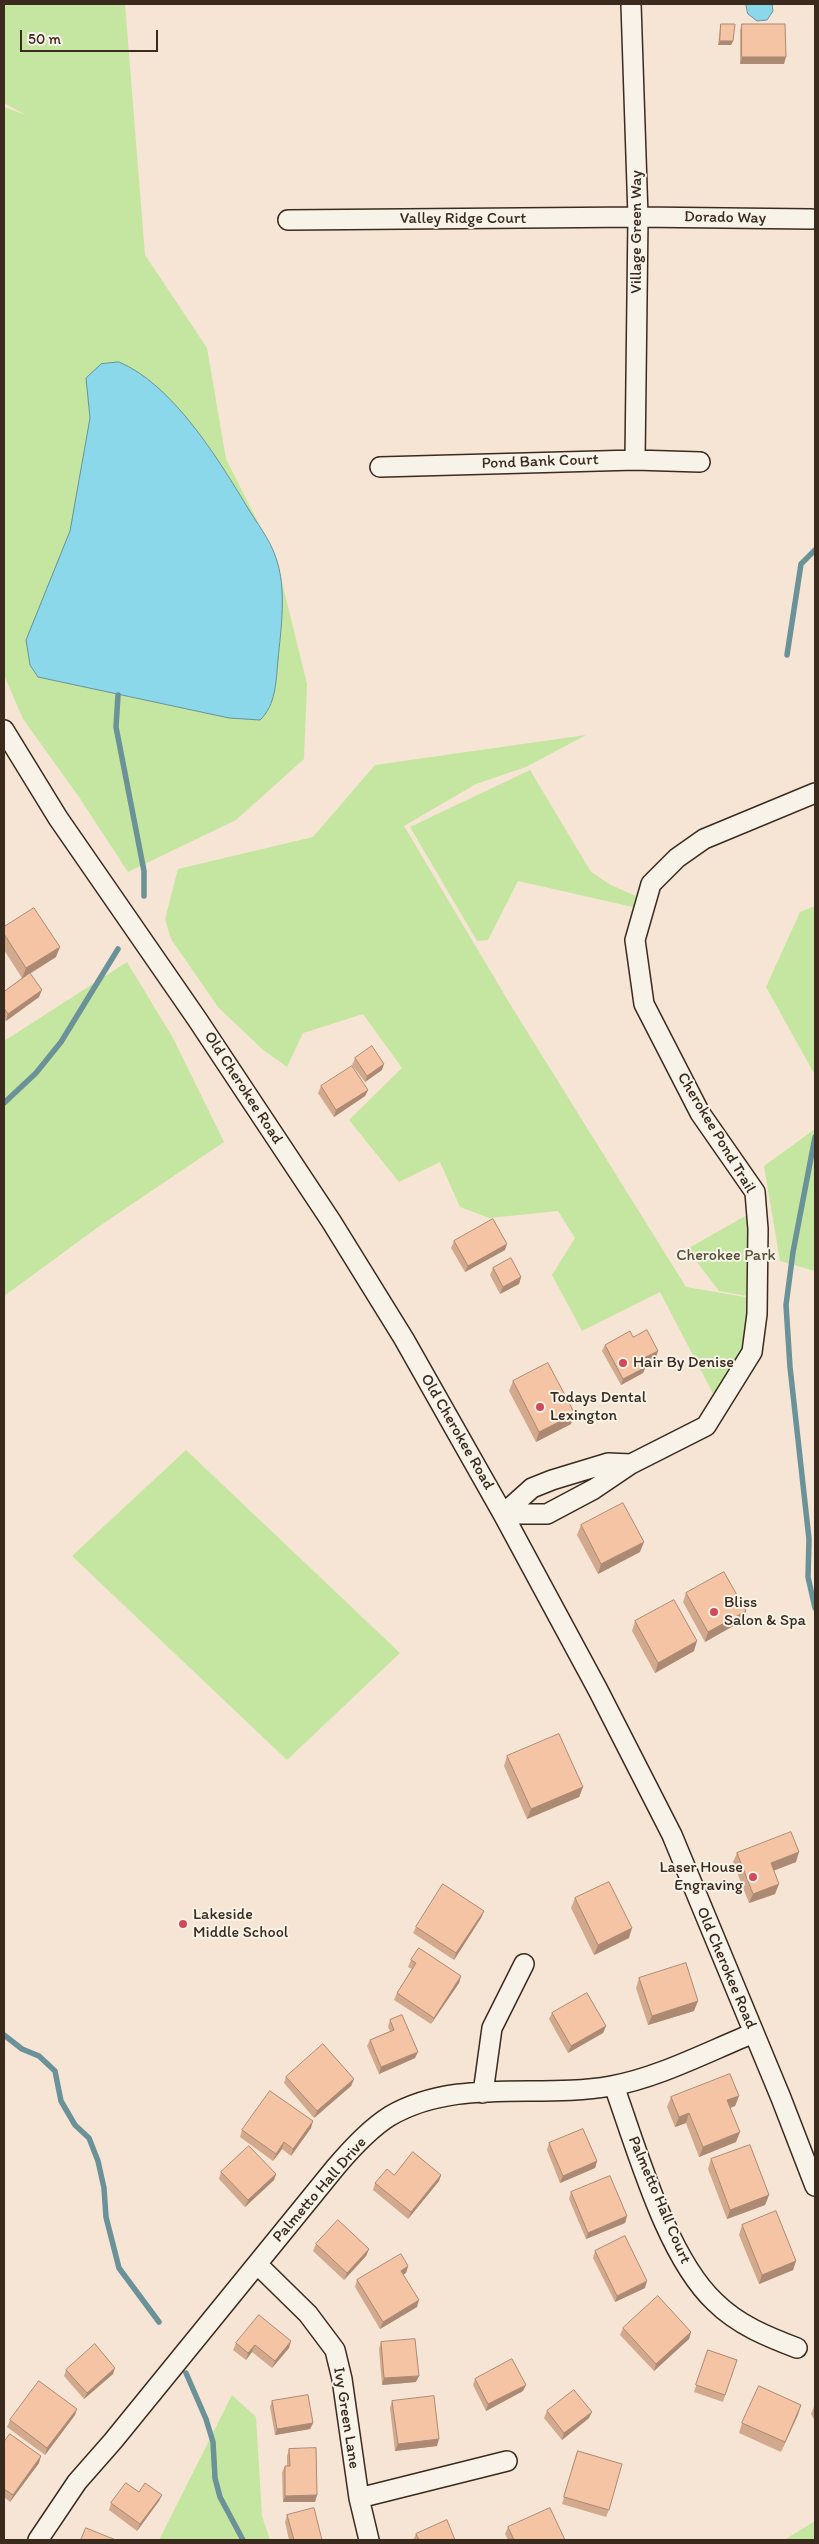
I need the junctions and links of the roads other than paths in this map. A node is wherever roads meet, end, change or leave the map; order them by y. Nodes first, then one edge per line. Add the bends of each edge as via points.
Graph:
1 (631, 4) edge
2 (638, 217) junction
3 (812, 219) dead end
4 (288, 220) dead end
5 (635, 460) junction
6 (700, 462) dead end
7 (380, 467) dead end
8 (4, 730) edge
9 (815, 793) edge
10 (631, 1464) junction
11 (503, 1514) junction
12 (524, 1964) dead end
13 (754, 2032) junction
14 (614, 2086) junction
15 (483, 2092) junction
16 (815, 2186) edge
17 (257, 2264) junction
18 (798, 2348) dead end
19 (507, 2461) dead end
20 (358, 2498) junction
21 (38, 2540) edge
22 (369, 2540) edge

1 - 2 street, Village Green Way
2 - 3 street, Dorado Way
2 - 4 street, Valley Ridge Court
2 - 5 street, Village Green Way
5 - 6 street, Pond Bank Court
5 - 7 street, Pond Bank Court
8 - 11 street, Old Cherokee Road via 58,818 197,1018 331,1222 404,1339
9 - 10 street, Cherokee Pond Trail via 704,839 677,858 651,884 635,940 644,1004 700,1113 755,1192 758,1230 757,1314 752,1352 706,1426
10 - 11 street, Cherokee Pond Trail via 594,1489 547,1514
10 - 11 street, Cherokee Pond Trail via 608,1463 552,1480 532,1488
11 - 13 street, Old Cherokee Road via 672,1835
12 - 15 street via 492,2028
13 - 14 street, Palmetto Hall Drive
13 - 16 street, Old Cherokee Road
14 - 15 street, Palmetto Hall Drive via 579,2091
14 - 18 street, Palmetto Hall Court via 655,2198 693,2278 715,2302 741,2322 765,2336
15 - 17 street, Palmetto Hall Drive via 432,2099 390,2116 358,2142
17 - 20 street, Ivy Green Lane via 308,2314 335,2350
17 - 21 street, Palmetto Hall Drive via 77,2482
19 - 20 street
20 - 22 street, Ivy Green Lane

